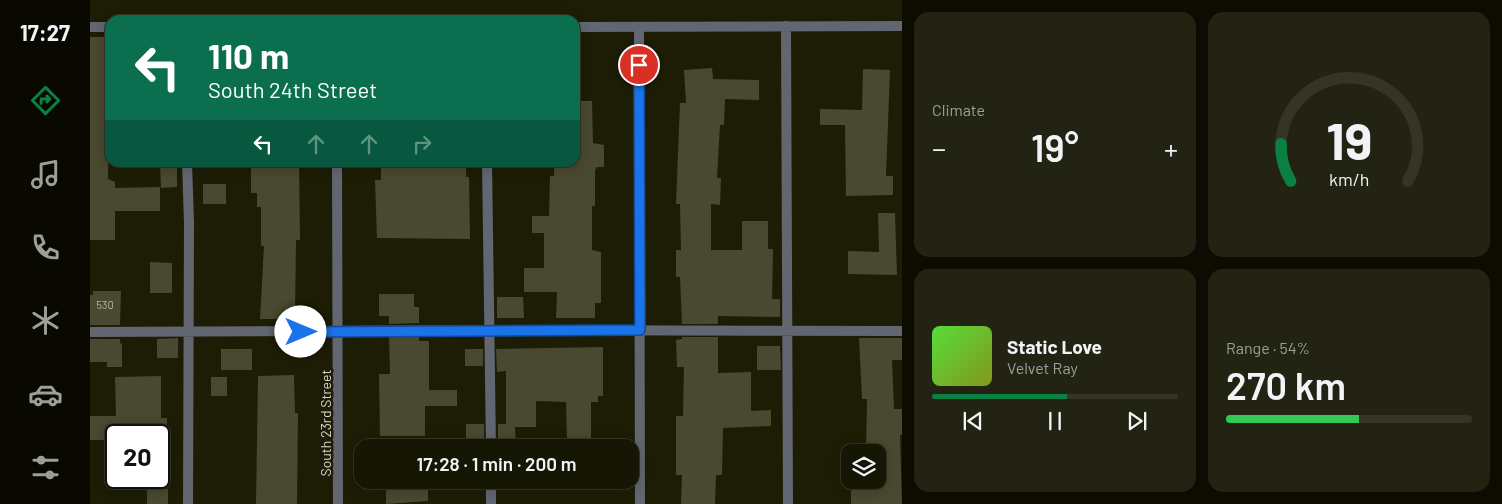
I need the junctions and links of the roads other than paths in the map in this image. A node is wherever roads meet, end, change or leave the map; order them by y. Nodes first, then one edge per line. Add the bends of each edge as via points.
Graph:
1 (786, 26) junction
2 (902, 26) edge
3 (90, 27) edge
4 (105, 27) edge
5 (639, 27) junction
6 (580, 28) edge
7 (187, 167) edge
8 (337, 167) edge
9 (487, 167) edge
10 (489, 330) junction
11 (640, 330) junction
12 (787, 330) junction
13 (902, 331) edge
14 (90, 332) edge
15 (188, 332) junction
16 (339, 332) junction
17 (491, 439) edge
18 (491, 489) edge
19 (188, 504) edge
20 (338, 504) edge
21 (491, 504) edge
22 (640, 504) edge
23 (788, 504) edge

1 - 2 street
1 - 5 street
1 - 12 street
3 - 4 street
5 - 6 street
5 - 11 street
7 - 15 street
8 - 16 street, South 23rd Street
9 - 10 street
10 - 11 street
10 - 16 street
10 - 17 street
11 - 12 street
11 - 22 street
12 - 13 street
12 - 23 street
14 - 15 street
15 - 16 street
15 - 19 street
16 - 20 street, South 23rd Street
18 - 21 street

